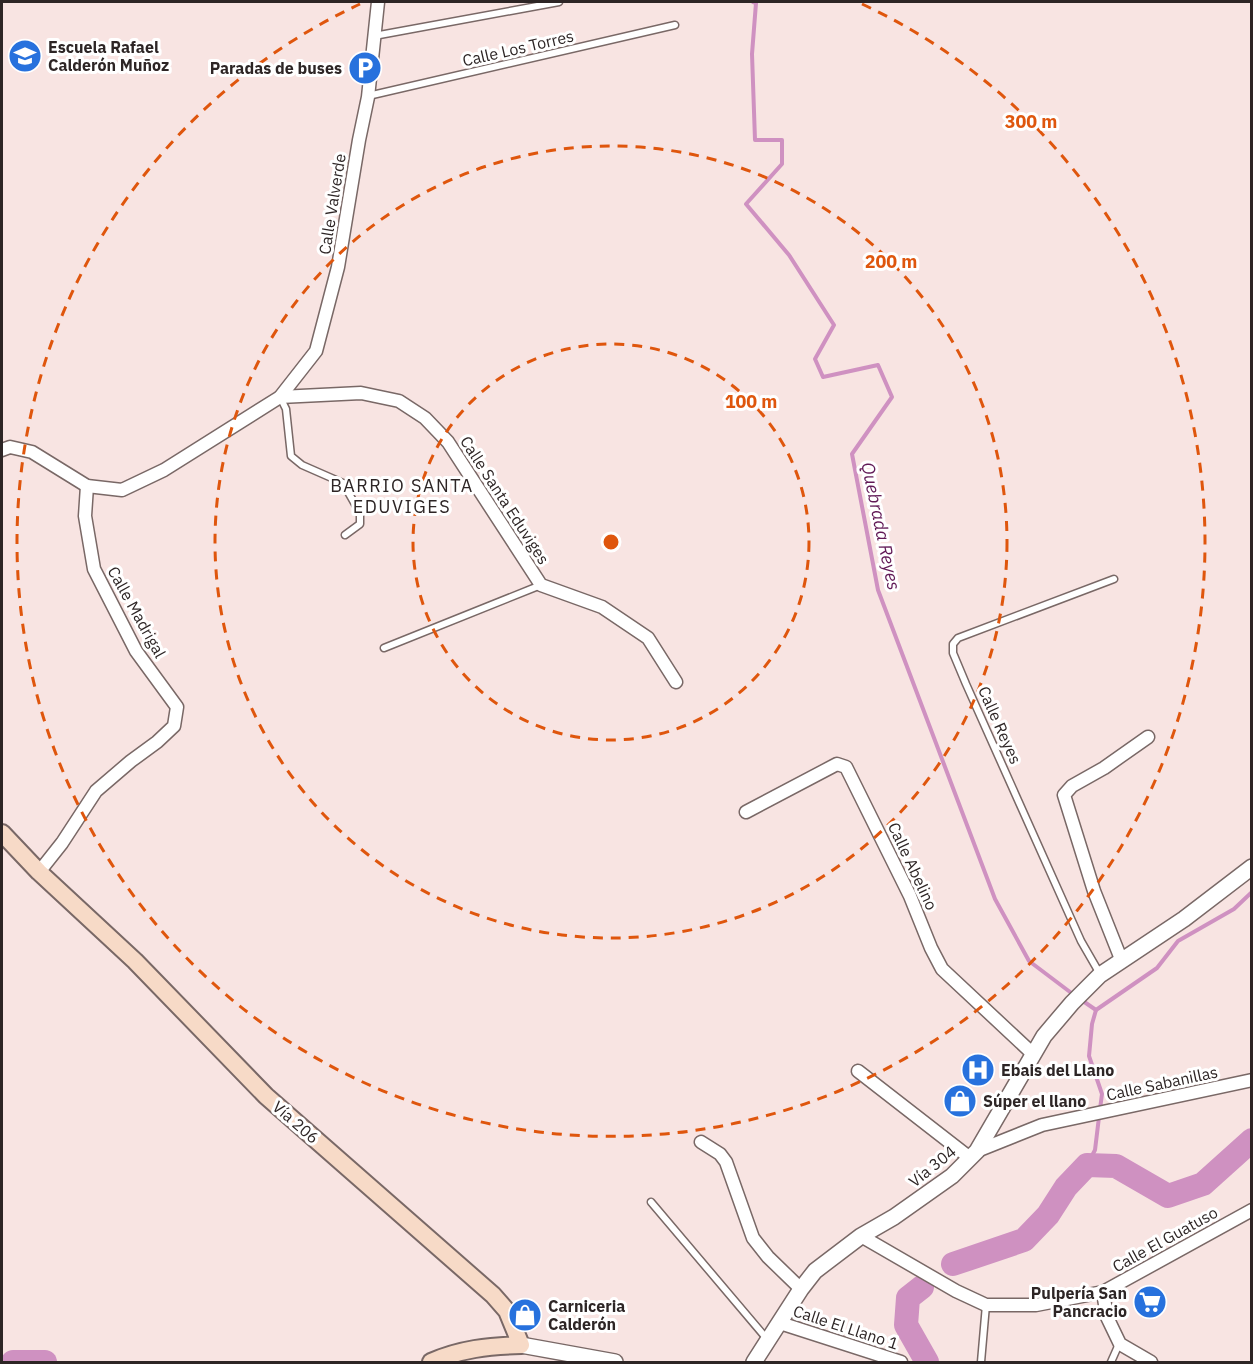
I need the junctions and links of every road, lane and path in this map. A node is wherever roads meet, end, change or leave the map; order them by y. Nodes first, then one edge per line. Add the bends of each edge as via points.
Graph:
1 (378, 2) edge
2 (560, 2) edge
3 (675, 25) dead end
4 (374, 36) junction
5 (368, 96) junction
6 (280, 397) junction
7 (2, 450) edge
8 (87, 486) junction
9 (345, 535) dead end
10 (1114, 579) dead end
11 (541, 585) junction
12 (384, 648) dead end
13 (676, 682) dead end
14 (1148, 737) dead end
15 (746, 812) dead end
16 (2, 833) edge
17 (1251, 867) edge
18 (39, 872) junction
19 (1121, 959) junction
20 (1100, 975) junction
21 (1033, 1054) junction
22 (858, 1071) dead end
23 (1251, 1080) edge
24 (701, 1143) dead end
25 (974, 1155) junction
26 (651, 1202) dead end
27 (1251, 1210) edge
28 (861, 1236) junction
29 (801, 1288) junction
30 (1103, 1292) junction
31 (986, 1305) junction
32 (780, 1323) junction
33 (769, 1341) junction
34 (1120, 1344) junction
35 (521, 1345) junction
36 (431, 1362) edge
37 (615, 1362) edge
38 (754, 1362) edge
39 (901, 1362) edge
40 (981, 1362) edge
41 (1111, 1362) edge
42 (1151, 1362) edge

1 - 4 street, Calle Valverde
2 - 4 lane
3 - 5 lane, Calle Los Torres
4 - 5 street, Calle Valverde
5 - 6 street, Calle Valverde via 338,267 316,351
6 - 8 street, Calle Valverde via 164,470 133,485 122,490
6 - 9 lane via 286,409 291,456 343,483 360,513 360,524
6 - 11 street, Calle Santa Eduviges via 361,393 399,401 424,418 448,442
7 - 8 street, Calle Valverde via 10,447 32,452
8 - 18 street, Calle Madrigal via 85,516 94,569 136,651 177,707 174,726 96,791
10 - 20 lane, Calle Reyes via 958,638 952,645 1081,941
11 - 12 lane
11 - 13 street, Calle Santa Eduviges via 602,607 648,638
14 - 19 street via 1064,795 1094,891
15 - 21 street, Calle Abelino via 837,764 846,767 942,969
16 - 18 main road, Vía 206
17 - 19 street, Vía 304 via 1184,919
18 - 35 main road, Vía 206 via 135,961 266,1096 493,1295 507,1311
19 - 20 street, Vía 304
20 - 21 street, Vía 304 via 1044,1036
21 - 25 street, Vía 304
22 - 25 street
23 - 25 street, Calle Sabanillas via 1042,1125
24 - 29 street via 726,1162 753,1238
25 - 28 street, Vía 304 via 952,1176
26 - 33 lane
27 - 30 street, Calle El Guatuso
28 - 29 street, Vía 304 via 815,1271
28 - 31 street, Calle El Guatuso
29 - 32 street, Vía 304
30 - 31 street, Calle El Guatuso via 1036,1305
30 - 34 street via 1107,1317
31 - 40 lane
32 - 33 street, Vía 304
32 - 39 street, Calle El Llano 1
33 - 38 street, Vía 304
34 - 41 lane
34 - 42 street
35 - 36 main road via 486,1346
35 - 37 street

